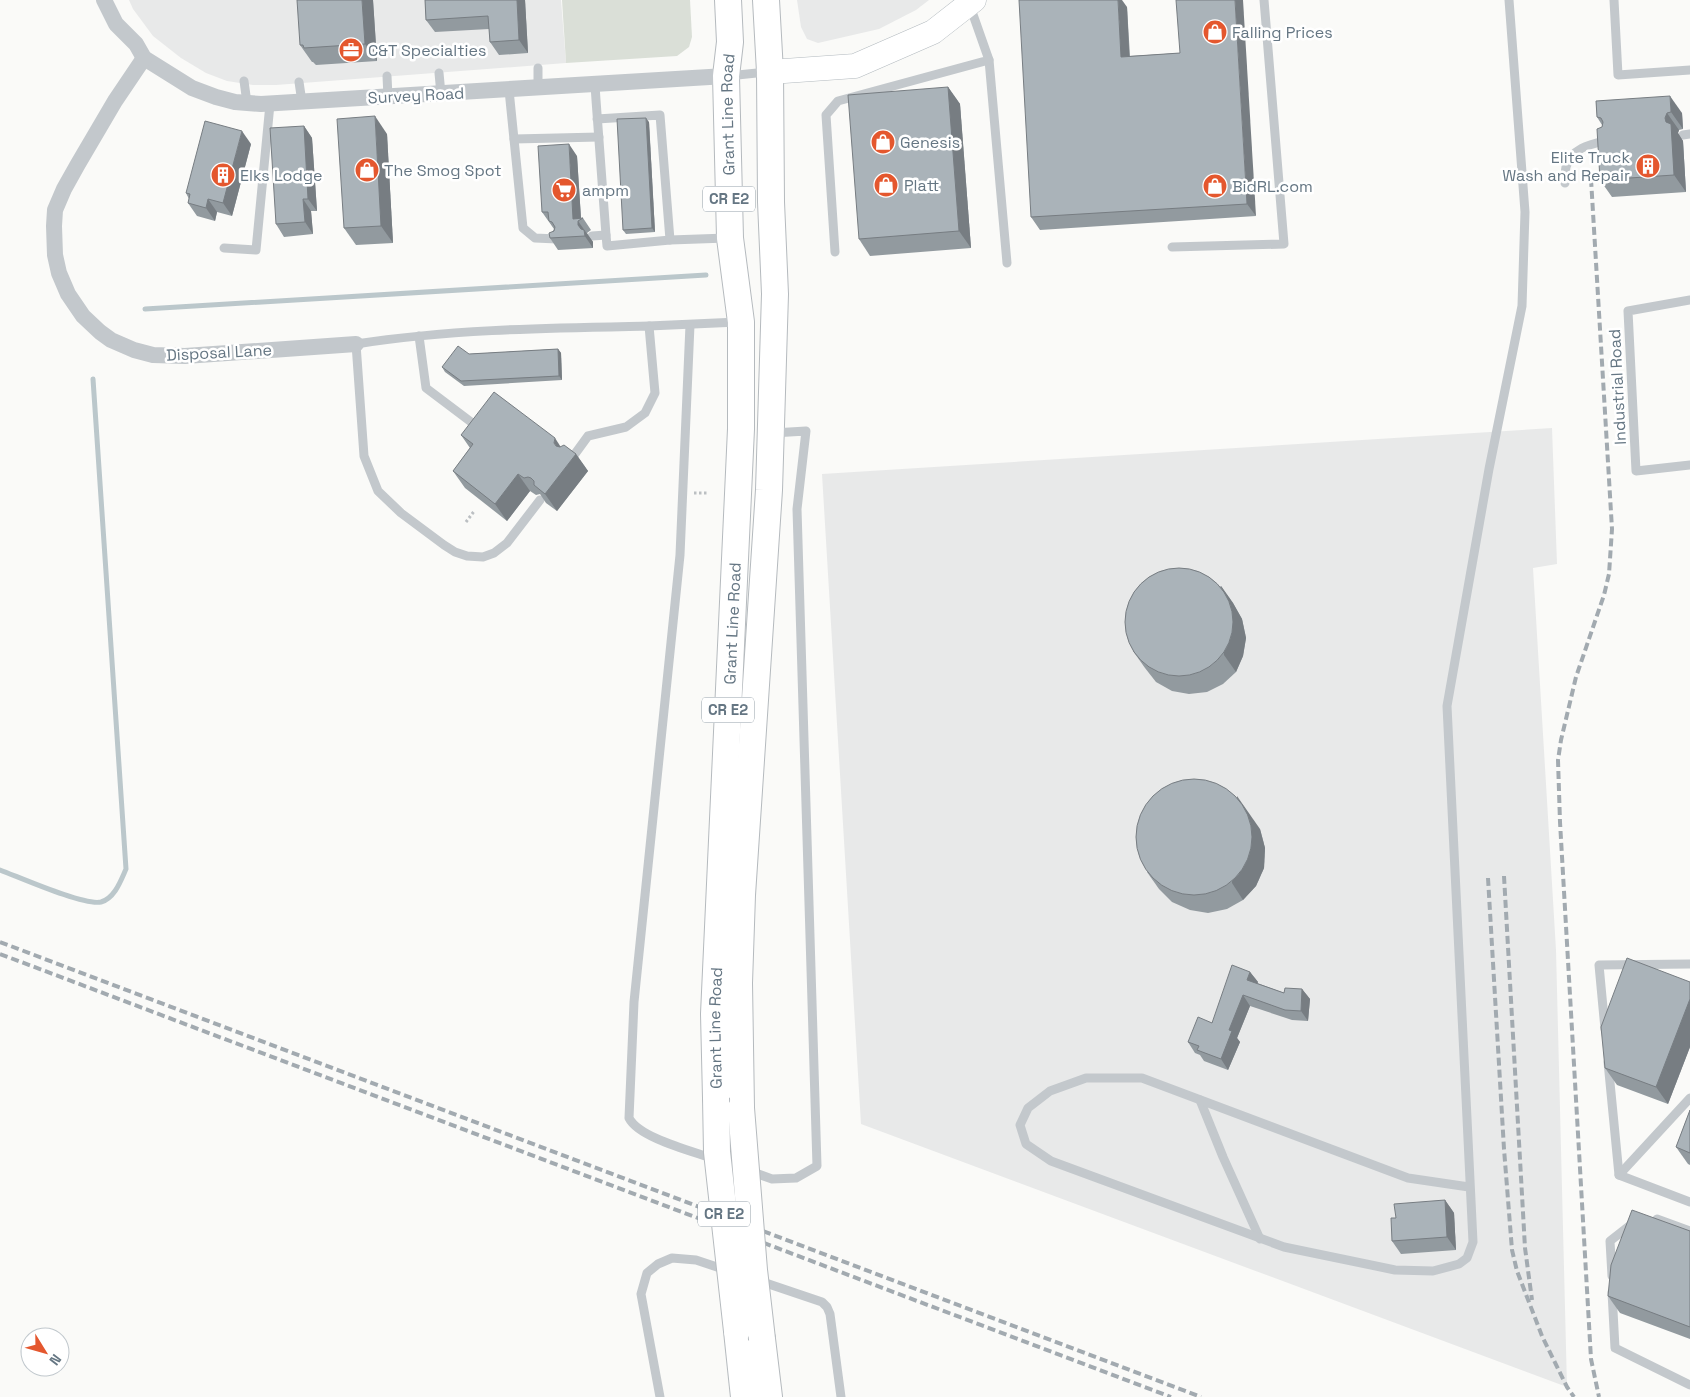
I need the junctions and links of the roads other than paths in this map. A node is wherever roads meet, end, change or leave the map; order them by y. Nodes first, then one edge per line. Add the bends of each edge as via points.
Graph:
1 (104, 0) edge
2 (728, 0) edge
3 (766, 0) edge
4 (1264, 0) edge
5 (1509, 0) edge
6 (1614, 0) edge
7 (971, 1) edge
8 (144, 58) junction
9 (989, 60) junction
10 (538, 68) dead end
11 (1690, 70) edge
12 (440, 72) dead end
13 (770, 72) junction
14 (387, 76) dead end
15 (726, 76) junction
16 (244, 81) dead end
17 (300, 82) dead end
18 (595, 85) junction
19 (538, 88) junction
20 (509, 90) junction
21 (441, 94) junction
22 (388, 97) junction
23 (302, 102) junction
24 (247, 103) junction
25 (270, 104) junction
26 (598, 119) junction
27 (599, 138) junction
28 (514, 139) junction
29 (1609, 140) edge
30 (1565, 183) dead end
31 (606, 235) junction
32 (592, 236) dead end
33 (730, 238) junction
34 (557, 239) edge
35 (670, 240) junction
36 (1172, 247) dead end
37 (224, 248) dead end
38 (835, 252) dead end
39 (1007, 263) dead end
40 (1690, 300) edge
41 (741, 322) junction
42 (690, 325) junction
43 (648, 326) junction
44 (419, 336) junction
45 (356, 344) junction
46 (479, 428) edge
47 (771, 433) junction
48 (572, 458) edge
49 (1690, 464) edge
50 (540, 500) edge
51 (1690, 964) edge
52 (1690, 1098) edge
53 (1200, 1100) junction
54 (1619, 1175) junction
55 (1469, 1187) junction
56 (1690, 1202) edge
57 (1690, 1231) edge
58 (1260, 1239) junction
59 (1690, 1385) edge
60 (660, 1397) edge
61 (744, 1397) edge
62 (769, 1397) edge
63 (841, 1397) edge

1 - 8 street, Survey Road via 116,24 136,44
2 - 15 main road, Grant Line Road / CR E2 via 730,42
3 - 13 main road, Grant Line Road / CR E2
4 - 36 lane via 1284,244
5 - 55 lane via 1525,212 1522,306 1447,706
6 - 11 lane via 1618,75
7 - 9 lane
7 - 13 main road via 933,32 855,66
8 - 24 street, Survey Road via 201,91
8 - 45 street, Disposal Lane via 82,156 56,210 55,255 59,273 83,316 111,340 154,355 185,356
9 - 38 lane via 838,101 826,115
9 - 39 lane
10 - 19 lane
12 - 21 lane
13 - 15 lane, Survey Road
13 - 47 main road, Grant Line Road / CR E2 via 771,202 776,294
14 - 22 lane
15 - 18 street, Survey Road
15 - 33 main road, Grant Line Road / CR E2
16 - 24 lane
17 - 23 lane
18 - 19 street, Survey Road
18 - 26 lane
19 - 20 street, Survey Road
20 - 21 street, Survey Road
20 - 28 lane
21 - 22 street, Survey Road
22 - 23 street, Survey Road
23 - 25 street, Survey Road
24 - 25 street, Survey Road
25 - 37 lane via 256,250
26 - 27 lane
26 - 35 lane via 660,115
27 - 28 lane
27 - 31 lane
28 - 34 lane via 523,228 535,238
29 - 30 lane via 1574,152 1566,166
31 - 32 lane
31 - 35 lane via 607,246
33 - 35 lane
33 - 41 main road, Grant Line Road / CR E2
40 - 49 lane, Industrial Road via 1628,311 1636,471
41 - 42 lane, Disposal Lane
41 - 61 main road, Grant Line Road / CR E2, bridge via 741,429 714,1014 717,1152
42 - 43 lane, Disposal Lane
42 - 47 lane via 680,556 634,1002 629,1118 648,1135 772,1179 796,1178 817,1166 797,510 806,431
43 - 44 lane, Disposal Lane
43 - 48 lane via 655,392 645,413 626,427 588,436
44 - 45 lane, Disposal Lane
44 - 46 lane via 426,388
45 - 50 lane via 364,456 378,491 401,513 455,552 483,557 494,554 507,543
47 - 62 main road, Grant Line Road / CR E2, bridge via 738,983 741,1108 754,1270
51 - 54 lane via 1599,965
52 - 54 lane
53 - 55 lane via 1408,1178
53 - 58 lane
53 - 58 lane via 1142,1078 1086,1078 1050,1090 1028,1108 1020,1126 1026,1144 1052,1161
54 - 56 lane
55 - 58 lane via 1473,1242 1467,1258 1459,1264 1434,1271 1395,1270
57 - 59 lane via 1643,1214 1610,1241 1614,1348
60 - 63 lane via 640,1294 647,1273 672,1258 696,1260 822,1302 830,1314

